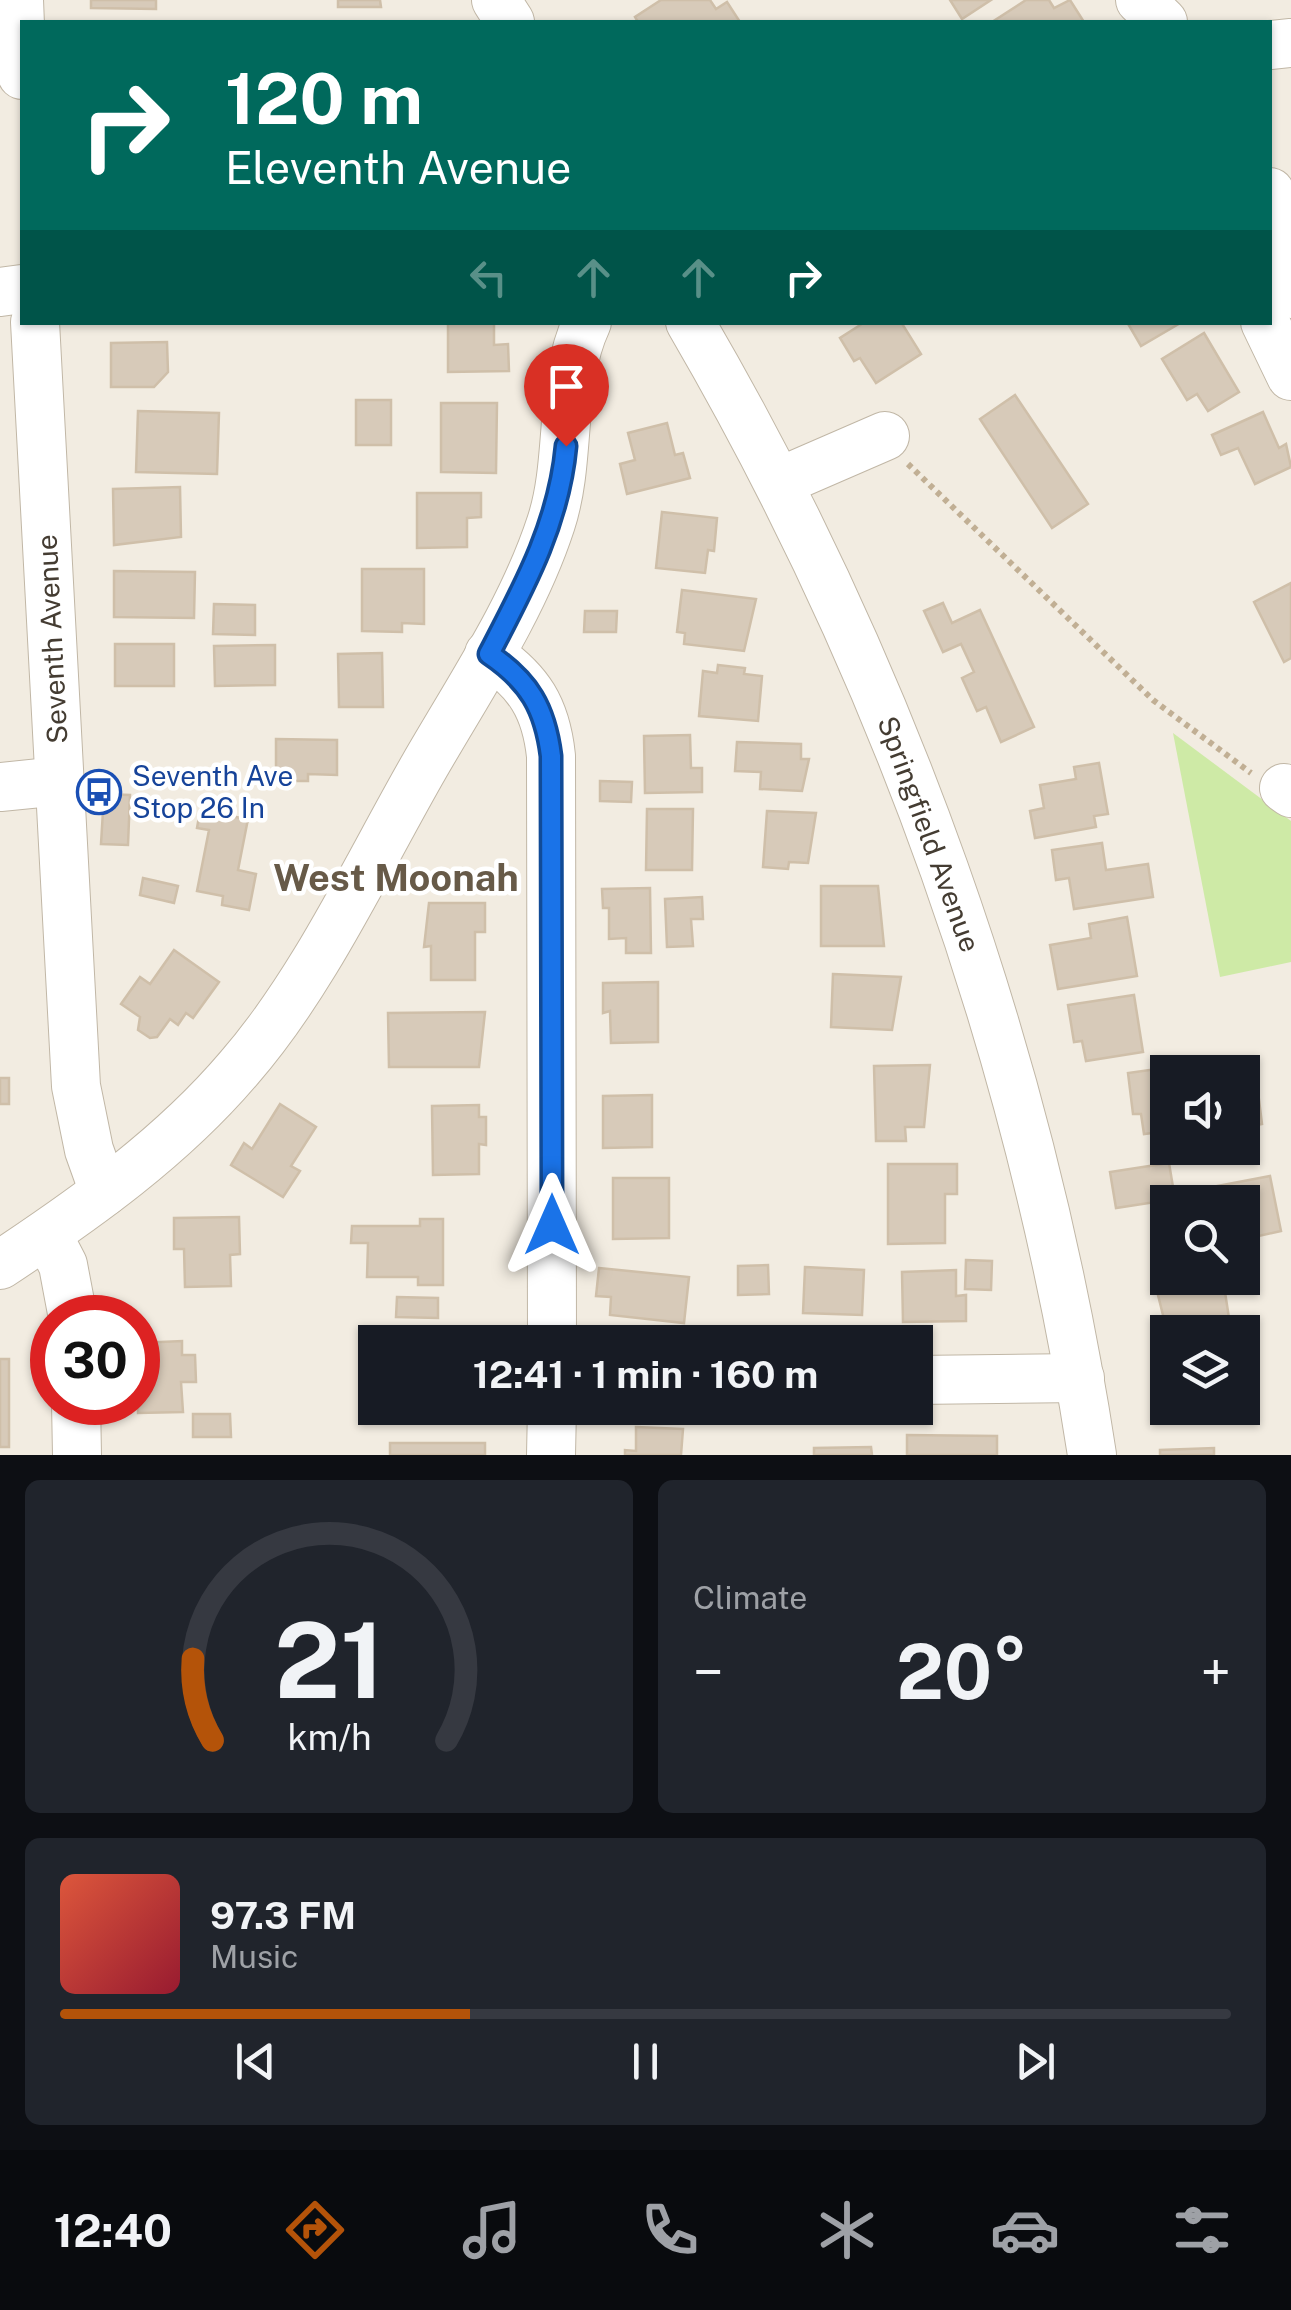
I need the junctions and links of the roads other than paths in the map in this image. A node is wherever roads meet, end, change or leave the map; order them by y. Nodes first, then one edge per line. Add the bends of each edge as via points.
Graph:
1 (19, 0) edge
2 (1104, 0) edge
3 (1140, 0) edge
4 (1121, 20) edge
5 (1160, 20) edge
6 (20, 25) edge
7 (1272, 202) edge
8 (1291, 294) edge
9 (34, 325) edge
10 (586, 325) edge
11 (692, 325) edge
12 (1266, 325) edge
13 (1291, 376) edge
14 (885, 436) road end
15 (779, 482) junction
16 (489, 654) junction
17 (60, 781) junction
18 (0, 786) edge
19 (104, 1192) junction
20 (47, 1234) junction
21 (0, 1265) edge
22 (69, 1295) edge
23 (552, 1325) edge
24 (1080, 1378) junction
25 (933, 1380) edge
26 (76, 1425) edge
27 (552, 1425) edge
28 (77, 1455) edge
29 (552, 1455) edge
30 (1092, 1455) edge

1 - 6 street
2 - 4 street
3 - 5 street
7 - 8 street
9 - 17 street, Seventh Avenue
10 - 16 street via 551,522
11 - 15 street, Springfield Avenue
12 - 13 street
14 - 15 street
15 - 24 street, Springfield Avenue via 881,703 964,927 1033,1160
16 - 19 street via 274,1022 198,1113
16 - 23 street via 532,692 548,728 551,756
17 - 18 street
17 - 19 street, Seventh Avenue via 76,1086
19 - 20 street
20 - 21 street
20 - 22 street
24 - 25 street
24 - 30 street, Springfield Avenue
26 - 28 street
27 - 29 street

